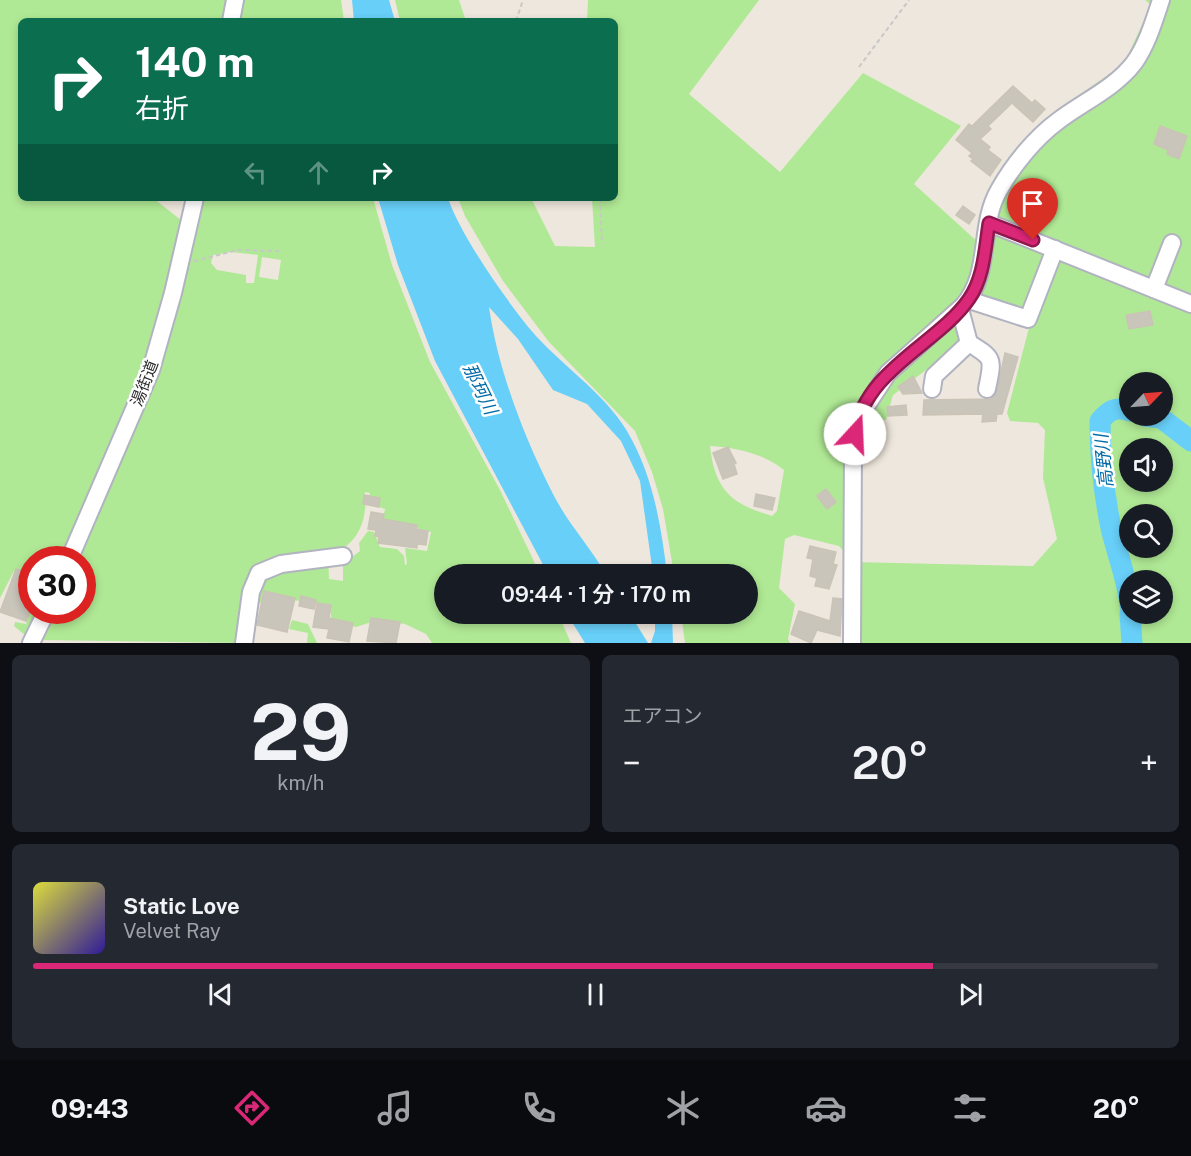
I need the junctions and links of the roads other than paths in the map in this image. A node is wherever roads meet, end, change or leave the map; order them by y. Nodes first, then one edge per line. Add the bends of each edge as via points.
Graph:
1 (235, 0) edge
2 (1161, 0) edge
3 (232, 18) edge
4 (194, 201) edge
5 (989, 223) junction
6 (1172, 243) dead end
7 (1055, 249) junction
8 (1154, 289) junction
9 (964, 304) junction
10 (1191, 304) edge
11 (969, 343) junction
12 (932, 389) dead end
13 (987, 389) dead end
14 (75, 546) edge
15 (343, 556) dead end
16 (41, 624) edge
17 (32, 643) edge
18 (244, 643) edge
19 (852, 643) edge

1 - 3 street
2 - 5 street via 1134,63 1038,139 999,190
4 - 14 street, 湯街道 via 146,384
5 - 7 street
5 - 9 street via 981,273
6 - 8 street
7 - 8 street
7 - 9 street via 1028,319
8 - 10 street
9 - 11 street
9 - 19 street via 888,373 857,420 853,448
11 - 12 street via 934,376
11 - 13 street via 992,362
15 - 18 street via 281,564 259,573 251,592
16 - 17 street

